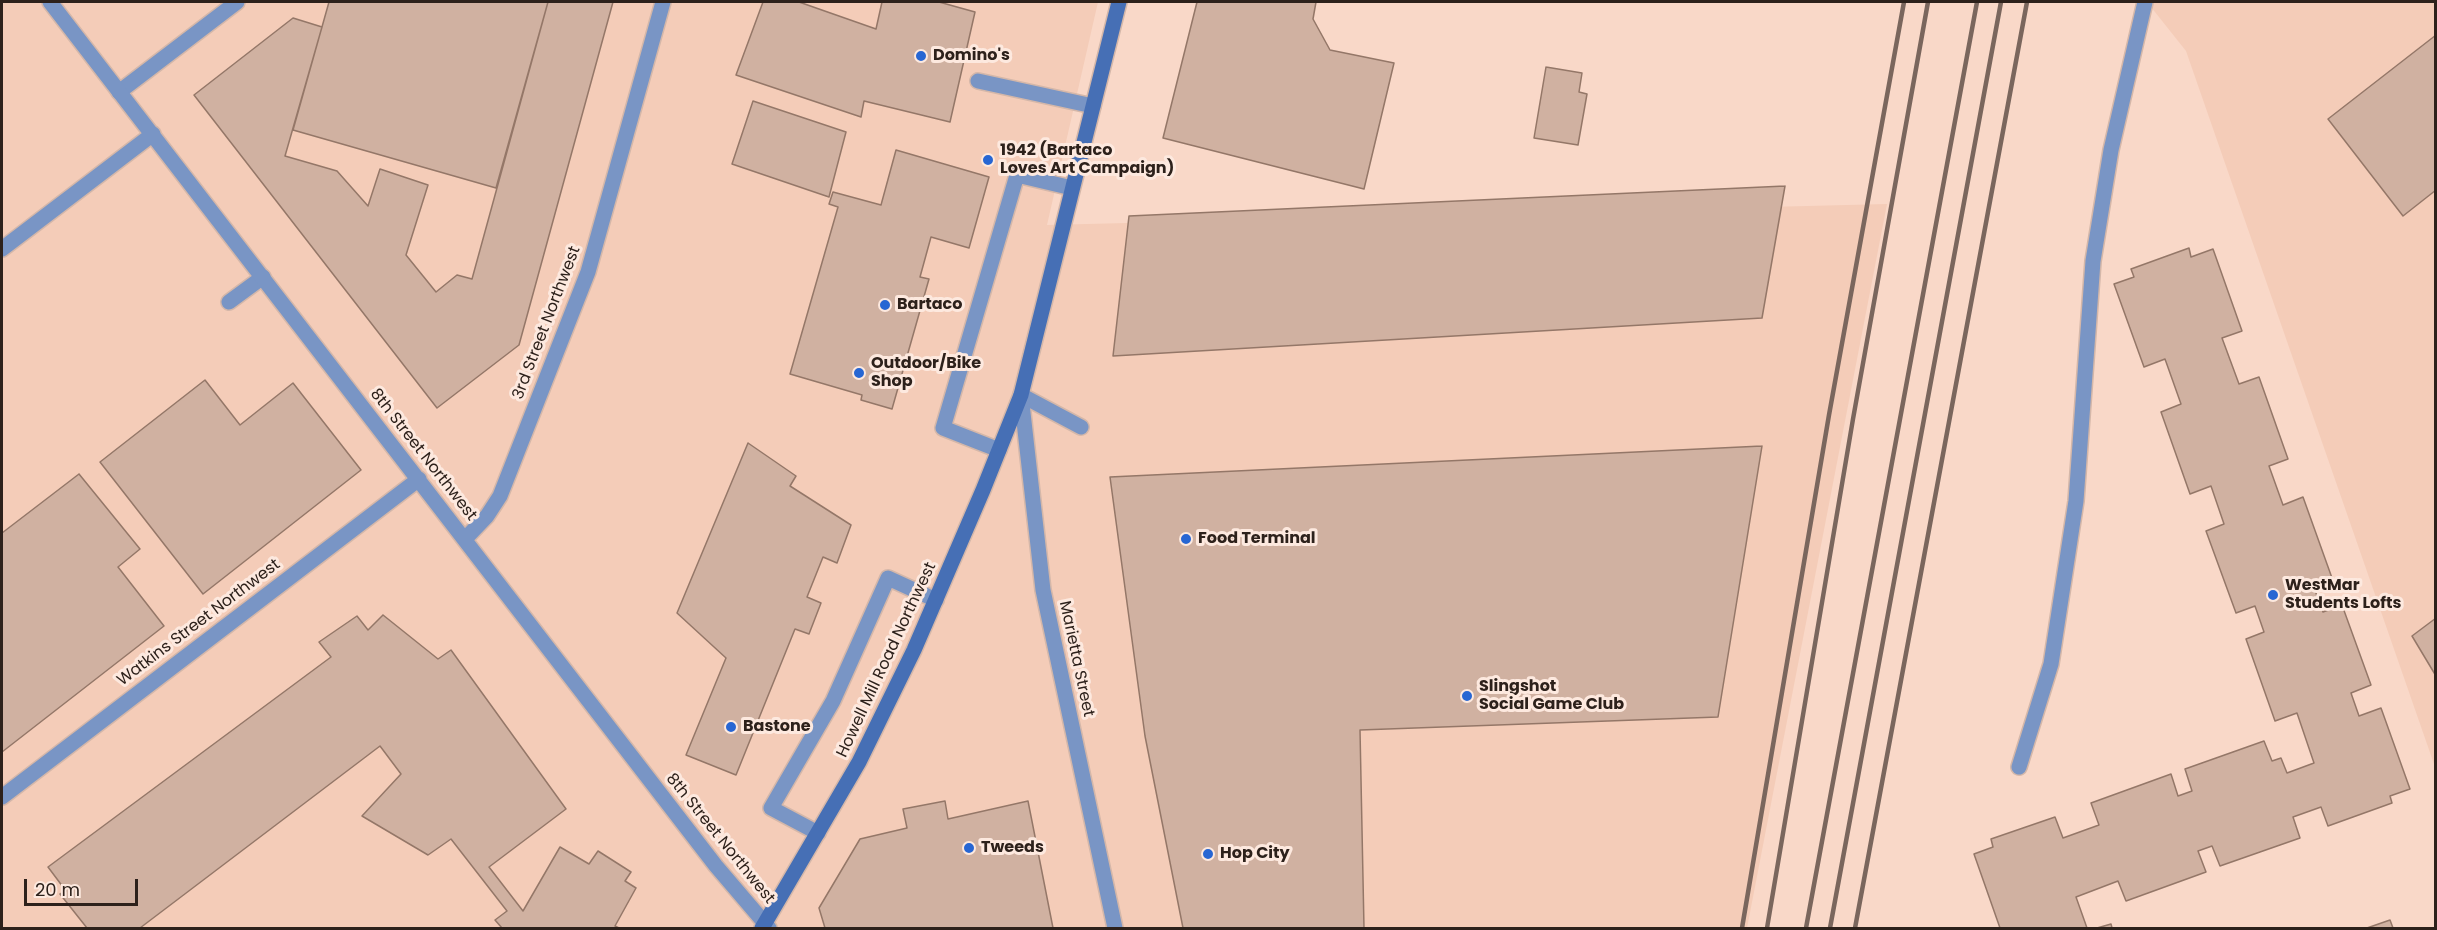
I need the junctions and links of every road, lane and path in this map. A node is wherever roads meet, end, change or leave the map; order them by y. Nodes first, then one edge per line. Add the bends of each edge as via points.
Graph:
1 (50, 2) edge
2 (237, 2) edge
3 (663, 2) edge
4 (1119, 2) edge
5 (2145, 2) edge
6 (978, 81) dead end
7 (119, 92) junction
8 (1093, 106) junction
9 (153, 134) junction
10 (1072, 188) junction
11 (2, 249) edge
12 (262, 277) junction
13 (229, 302) dead end
14 (1021, 394) junction
15 (1082, 427) dead end
16 (999, 450) junction
17 (419, 479) junction
18 (465, 539) junction
19 (936, 600) junction
20 (2019, 766) dead end
21 (2, 797) edge
22 (818, 833) junction
23 (766, 927) edge
24 (1115, 928) edge

1 - 7 street, 8th Street Northwest
2 - 7 street
3 - 18 street, 3rd Street Northwest via 588,272 500,496
4 - 8 main road, Howell Mill Road Northwest
5 - 20 street via 2111,150 2092,261 2076,501 2053,653
6 - 8 street
7 - 9 street, 8th Street Northwest
8 - 10 main road, Howell Mill Road Northwest
9 - 11 street
9 - 12 street, 8th Street Northwest
10 - 14 main road, Howell Mill Road Northwest
10 - 16 street via 1017,175 943,428
12 - 13 street
12 - 17 street, 8th Street Northwest
14 - 15 street
14 - 16 main road, Howell Mill Road Northwest
14 - 24 street, Marietta Street via 1043,591
16 - 19 main road, Howell Mill Road Northwest
17 - 18 street, 8th Street Northwest
17 - 21 street, Watkins Street Northwest
18 - 23 street, 8th Street Northwest
19 - 22 main road, Howell Mill Road Northwest via 859,762
19 - 22 street via 888,578 833,701 771,808
22 - 23 main road, Howell Mill Road Northwest

